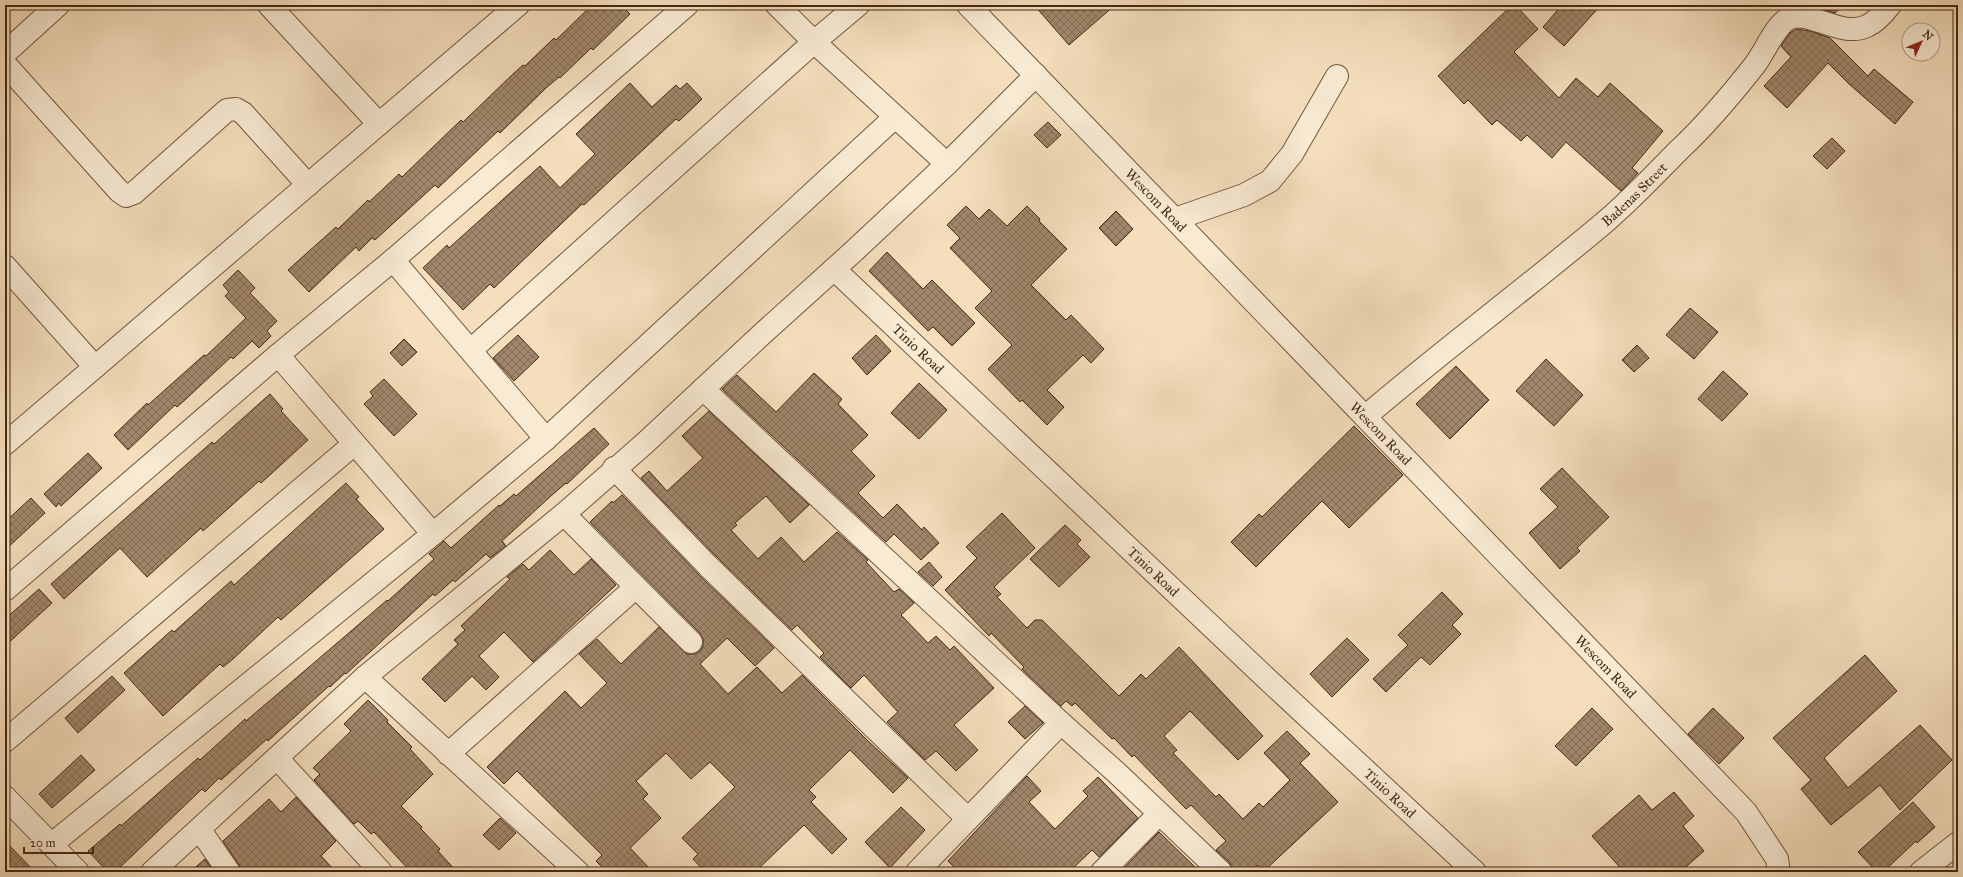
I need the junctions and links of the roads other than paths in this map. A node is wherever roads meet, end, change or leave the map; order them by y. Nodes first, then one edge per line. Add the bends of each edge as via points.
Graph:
1 (58, 5) edge
2 (270, 5) edge
3 (518, 5) edge
4 (687, 5) edge
5 (777, 5) edge
6 (858, 5) edge
7 (968, 5) edge
8 (1890, 5) edge
9 (814, 42) junction
10 (5, 53) edge
11 (5, 64) edge
12 (1036, 76) junction
13 (1337, 76) dead end
14 (895, 117) junction
15 (379, 124) junction
16 (947, 164) junction
17 (308, 185) junction
18 (1175, 219) junction
19 (393, 260) junction
20 (5, 266) edge
21 (834, 269) junction
22 (471, 350) junction
23 (278, 356) junction
24 (96, 367) junction
25 (702, 389) junction
26 (1366, 416) junction
27 (546, 439) junction
28 (5, 444) edge
29 (354, 444) junction
30 (614, 468) junction
31 (564, 514) junction
32 (433, 534) junction
33 (636, 587) junction
34 (5, 590) edge
35 (691, 642) dead end
36 (365, 677) junction
37 (1061, 723) junction
38 (5, 741) edge
39 (448, 754) junction
40 (277, 758) junction
41 (5, 797) edge
42 (1159, 814) junction
43 (968, 819) junction
44 (200, 830) junction
45 (1958, 843) edge
46 (52, 844) junction
47 (78, 872) edge
48 (152, 872) edge
49 (229, 872) edge
50 (381, 872) edge
51 (578, 872) edge
52 (917, 872) edge
53 (1102, 872) edge
54 (1221, 872) edge
55 (1475, 872) edge
56 (1779, 872) edge
57 (1921, 872) edge

1 - 10 street
2 - 15 street
3 - 15 street
4 - 19 street
5 - 9 street
6 - 9 street
7 - 12 street, Wescom Road
8 - 26 street, Badenas Street via 1868,26 1858,30 1831,26 1811,18 1796,17 1787,20 1778,28 1756,64 1706,125 1606,221 1414,374
9 - 14 street
9 - 22 street
11 - 17 street via 126,196 134,193 227,110 236,109
12 - 16 street
12 - 18 street, Wescom Road
13 - 18 street via 1292,154 1270,181 1244,195
14 - 16 street
14 - 27 street
15 - 17 street
16 - 21 street
17 - 24 street
18 - 26 street, Wescom Road
19 - 22 street
19 - 23 street
20 - 24 street
21 - 25 street
21 - 55 street, Tinio Road
22 - 27 street
23 - 29 street
23 - 34 street
24 - 28 street
25 - 30 street via 644,444
25 - 37 street
26 - 56 street, Wescom Road via 1746,812 1777,859
27 - 32 street
29 - 32 street
29 - 38 street
30 - 31 street
30 - 43 street via 708,566
31 - 33 street
31 - 36 street
32 - 46 street
33 - 35 street
33 - 39 street
36 - 39 street
36 - 40 street
37 - 42 street
37 - 43 street
39 - 51 street
40 - 44 street
40 - 50 street
41 - 46 street
42 - 53 street
42 - 54 street
43 - 52 street
44 - 48 street
44 - 49 street
45 - 57 street
46 - 47 street

